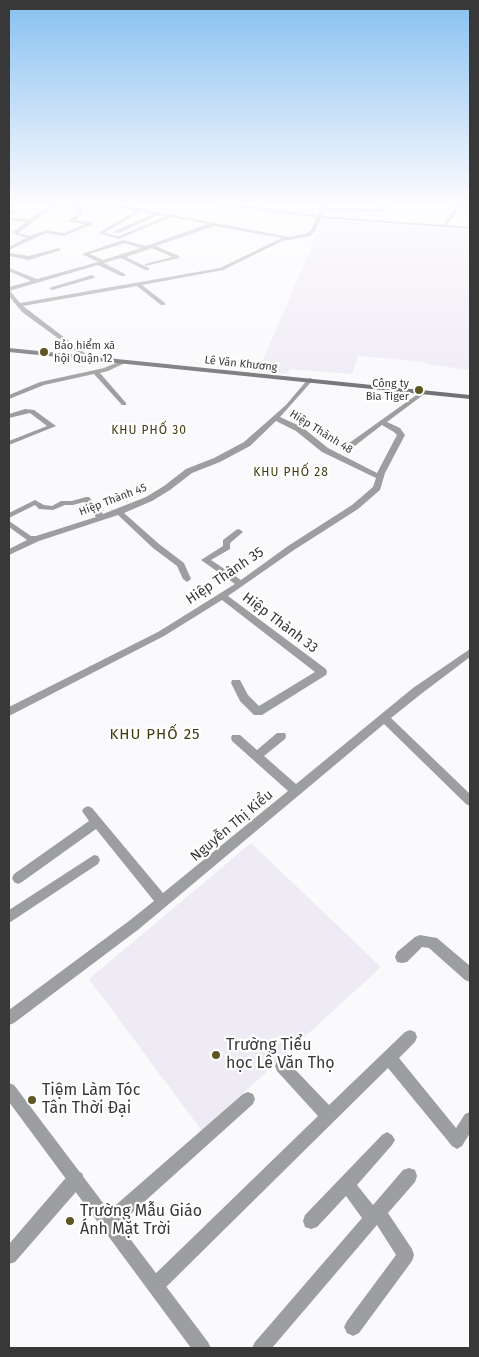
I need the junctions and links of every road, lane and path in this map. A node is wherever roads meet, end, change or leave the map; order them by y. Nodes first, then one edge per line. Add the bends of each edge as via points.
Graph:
1 (93, 265) edge
2 (105, 265) edge
3 (229, 265) edge
4 (9, 270) edge
5 (58, 275) junction
6 (123, 275) dead end
7 (92, 277) dead end
8 (36, 281) junction
9 (72, 283) junction
10 (138, 284) junction
11 (52, 288) dead end
12 (9, 289) edge
13 (9, 293) edge
14 (163, 304) dead end
15 (20, 305) junction
16 (9, 350) edge
17 (88, 358) junction
18 (123, 362) junction
19 (96, 372) junction
20 (310, 380) junction
21 (424, 392) junction
22 (9, 397) edge
23 (470, 397) edge
24 (124, 404) dead end
25 (9, 416) edge
26 (276, 418) junction
27 (383, 423) junction
28 (9, 443) edge
29 (349, 446) dead end
30 (380, 477) junction
31 (119, 512) junction
32 (9, 516) edge
33 (101, 517) junction
34 (9, 523) edge
35 (239, 532) dead end
36 (36, 539) junction
37 (9, 552) edge
38 (187, 579) dead end
39 (241, 584) junction
40 (222, 596) junction
41 (470, 652) edge
42 (236, 683) dead end
43 (9, 712) edge
44 (385, 719) junction
45 (280, 736) dead end
46 (236, 738) dead end
47 (257, 756) junction
48 (296, 792) junction
49 (470, 800) edge
50 (88, 812) dead end
51 (97, 822) junction
52 (94, 860) dead end
53 (18, 878) dead end
54 (163, 902) junction
55 (9, 917) edge
56 (402, 957) dead end
57 (470, 975) edge
58 (9, 1018) edge
59 (410, 1038) dead end
60 (389, 1058) junction
61 (282, 1066) dead end
62 (9, 1090) edge
63 (248, 1099) dead end
64 (329, 1116) junction
65 (470, 1119) edge
66 (387, 1140) dead end
67 (409, 1176) dead end
68 (76, 1179) junction
69 (347, 1184) junction
70 (376, 1216) junction
71 (311, 1221) dead end
72 (108, 1223) junction
73 (9, 1256) edge
74 (156, 1285) junction
75 (353, 1327) dead end
76 (202, 1348) edge
77 (261, 1348) edge

1 - 5 street
2 - 6 street
3 - 10 street
4 - 8 street
5 - 8 street
5 - 9 street
7 - 9 street
8 - 12 street
9 - 11 street
10 - 14 street
10 - 15 street
13 - 15 street
15 - 17 street
16 - 17 main road, Lê Văn Khương
17 - 18 main road, Lê Văn Khương
18 - 19 street
18 - 20 main road, Lê Văn Khương
19 - 22 street via 42,383
19 - 24 street
20 - 21 main road, Lê Văn Khương
20 - 26 street, Hiệp Thành 45
21 - 23 main road, Lê Văn Khương
21 - 27 street
25 - 28 street via 32,411 52,426
26 - 30 street, Hiệp Thành 48 via 299,429 325,450
26 - 31 street, Hiệp Thành 45 via 247,444 189,471 149,499
27 - 29 street
27 - 30 street, Hiệp Thành 35 via 401,435
30 - 39 street, Hiệp Thành 35 via 377,488 355,507
31 - 33 street, Hiệp Thành 45
31 - 38 street via 181,565
32 - 33 street via 35,502 42,508 53,508 86,499
33 - 36 street, Hiệp Thành 45
34 - 36 street via 29,538
35 - 39 street via 226,542 227,547 205,560
36 - 37 street, Hiệp Thành 45
39 - 40 street, Hiệp Thành 35
40 - 42 street, Hiệp Thành 33 via 322,672 258,712 244,698
40 - 43 street, Hiệp Thành 35 via 139,647
41 - 44 street, Nguyễn Thị Kiểu
44 - 48 street, Nguyễn Thị Kiểu
44 - 49 street
45 - 47 street
46 - 47 street
47 - 48 street
48 - 54 street, Nguyễn Thị Kiểu
50 - 51 street
51 - 53 street
51 - 54 street
52 - 55 street
54 - 58 street, Nguyễn Thị Kiểu
56 - 57 street via 420,941 432,942
59 - 60 street
60 - 64 street
60 - 65 street via 457,1141
61 - 64 street
62 - 68 street
63 - 72 street
64 - 74 street
66 - 69 street
67 - 70 street
68 - 72 street
68 - 73 street
69 - 70 street
69 - 71 street
70 - 75 street via 406,1255
70 - 77 street
72 - 74 street
74 - 76 street

